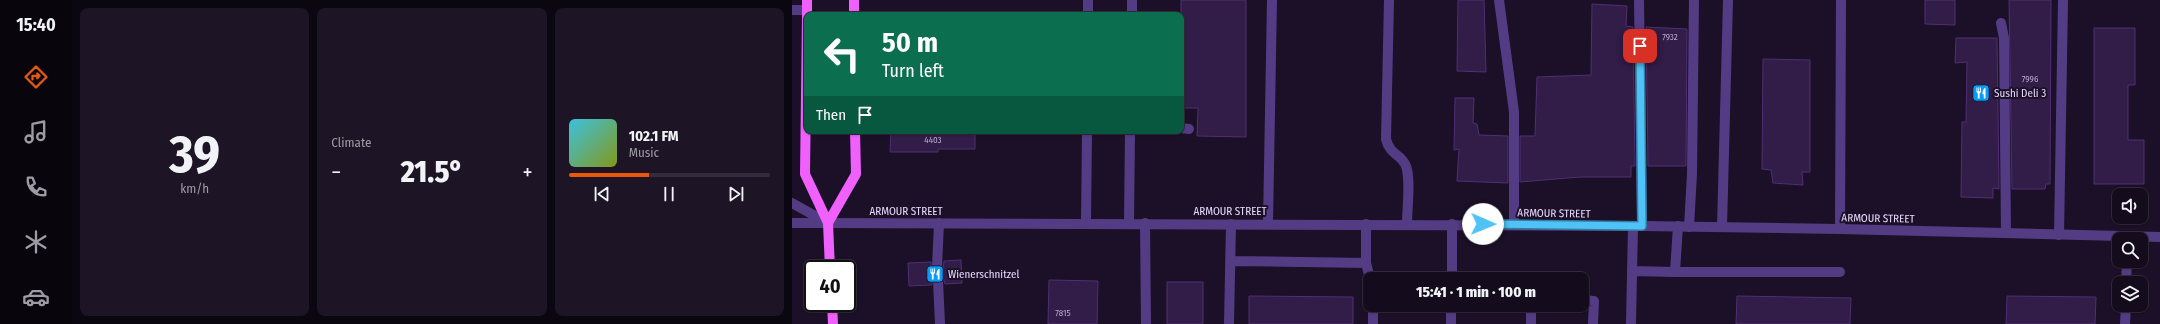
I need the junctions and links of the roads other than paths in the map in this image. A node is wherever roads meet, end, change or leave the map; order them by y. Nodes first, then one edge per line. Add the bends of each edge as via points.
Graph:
1 (854, 0) edge
2 (1088, 0) edge
3 (1132, 0) edge
4 (1272, 0) edge
5 (1389, 0) edge
6 (1499, 0) edge
7 (1640, 0) edge
8 (1694, 0) edge
9 (1728, 0) edge
10 (1841, 0) edge
11 (2063, 0) edge
12 (792, 10) edge
13 (807, 10) edge
14 (854, 12) edge
15 (1088, 12) edge
16 (1132, 12) edge
17 (2001, 23) dead end
18 (806, 134) edge
19 (855, 134) edge
20 (1087, 134) edge
21 (1130, 134) edge
22 (792, 203) edge
23 (792, 223) edge
24 (828, 223) junction
25 (939, 223) junction
26 (1086, 223) junction
27 (1129, 223) junction
28 (1145, 223) junction
29 (1268, 223) junction
30 (1231, 224) junction
31 (1366, 224) junction
32 (1407, 224) junction
33 (1452, 224) junction
34 (1514, 225) junction
35 (1637, 226) junction
36 (1678, 226) junction
37 (1689, 227) junction
38 (1722, 227) junction
39 (1840, 228) junction
40 (2006, 233) junction
41 (2059, 235) junction
42 (2112, 237) edge
43 (2148, 237) edge
44 (2160, 237) edge
45 (830, 260) edge
46 (1230, 261) junction
47 (1366, 263) junction
48 (937, 267) dead end
49 (1632, 271) junction
50 (1368, 272) edge
51 (1452, 272) edge
52 (1675, 272) junction
53 (1840, 272) dead end
54 (938, 282) dead end
55 (1589, 301) edge
56 (832, 312) edge
57 (1373, 312) edge
58 (1451, 312) edge
59 (1531, 312) edge
60 (2126, 312) edge
61 (833, 324) edge
62 (940, 324) edge
63 (1146, 324) edge
64 (1229, 324) edge
65 (1373, 324) edge
66 (1451, 324) edge
67 (1531, 324) edge
68 (1593, 324) edge
69 (1631, 324) edge
70 (2125, 324) edge

1 - 14 main road
2 - 15 street
3 - 16 street
4 - 29 street
5 - 32 street via 1386,139 1388,148 1403,160 1408,175
6 - 34 street via 1514,112
7 - 35 street
8 - 37 street
9 - 38 street
10 - 39 street
11 - 41 street
12 - 13 street
17 - 40 street via 2004,38
18 - 24 main road via 806,174
19 - 24 main road via 856,174
20 - 26 street
21 - 27 street
22 - 24 street
23 - 24 street, ARMOUR STREET
24 - 25 street, ARMOUR STREET
24 - 45 main road
25 - 26 street, ARMOUR STREET
25 - 48 street
26 - 27 street, ARMOUR STREET
27 - 28 street, ARMOUR STREET
28 - 30 street, ARMOUR STREET
28 - 63 street
29 - 30 street, ARMOUR STREET
29 - 31 street, ARMOUR STREET
30 - 46 street
31 - 32 street, ARMOUR STREET
31 - 47 street
32 - 33 street, ARMOUR STREET
33 - 34 street, ARMOUR STREET
33 - 51 street
34 - 35 street, ARMOUR STREET
35 - 36 street, ARMOUR STREET
35 - 49 street
36 - 37 street, ARMOUR STREET
36 - 52 street
37 - 38 street, ARMOUR STREET
38 - 39 street, ARMOUR STREET
39 - 40 street, ARMOUR STREET
40 - 41 street, ARMOUR STREET
41 - 42 street, ARMOUR STREET
43 - 44 street, ARMOUR STREET
46 - 47 street
46 - 64 street
47 - 50 street
49 - 52 street
49 - 69 street
52 - 53 street
54 - 62 street
55 - 68 street via 1594,301
56 - 61 main road
57 - 65 street
58 - 66 street
59 - 67 street
60 - 70 street

